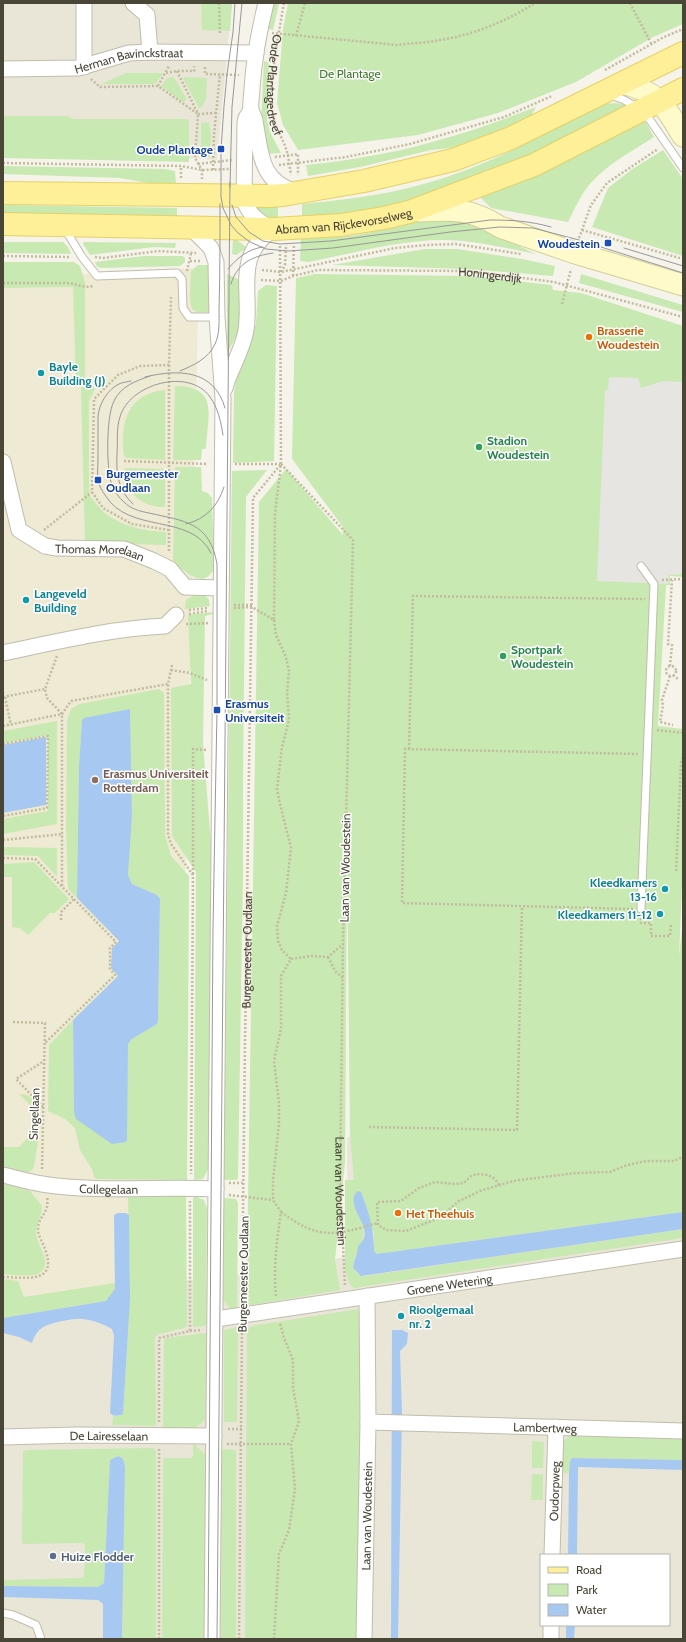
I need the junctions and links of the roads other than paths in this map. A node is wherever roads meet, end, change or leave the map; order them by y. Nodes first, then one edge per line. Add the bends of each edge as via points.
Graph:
1 (84, 3) edge
2 (133, 3) edge
3 (266, 3) edge
4 (150, 52) junction
5 (683, 53) edge
6 (256, 54) junction
7 (84, 67) junction
8 (3, 69) edge
9 (622, 83) junction
10 (683, 89) edge
11 (603, 93) junction
12 (652, 105) junction
13 (251, 110) junction
14 (675, 140) edge
15 (683, 168) edge
16 (297, 192) junction
17 (3, 193) edge
18 (244, 197) junction
19 (408, 212) junction
20 (3, 224) edge
21 (63, 225) junction
22 (192, 229) junction
23 (274, 229) junction
24 (683, 285) edge
25 (217, 317) junction
26 (223, 399) junction
27 (3, 462) edge
28 (641, 566) dead end
29 (221, 588) junction
30 (176, 615) road end
31 (3, 652) edge
32 (641, 909) road end
33 (3, 1175) edge
34 (216, 1189) junction
35 (683, 1249) edge
36 (367, 1296) junction
37 (216, 1319) junction
38 (368, 1422) junction
39 (556, 1427) junction
40 (683, 1430) edge
41 (214, 1436) junction
42 (3, 1437) edge
43 (552, 1554) edge
44 (3, 1614) edge
45 (551, 1626) edge
46 (41, 1639) edge
47 (212, 1639) edge
48 (364, 1639) edge
49 (551, 1639) edge

1 - 7 street
2 - 4 street via 147,15
3 - 6 street, Oude Plantagedreef
4 - 6 street, Herman Bavinckstraat
4 - 7 street, Herman Bavinckstraat via 123,54
5 - 9 main road
6 - 13 street, Oude Plantagedreef
7 - 8 street, Herman Bavinckstraat
9 - 11 main road
9 - 12 street via 639,88
10 - 12 main road, Abram van Rijckevorselweg
11 - 12 lane
11 - 16 main road via 511,138 453,160 364,181
12 - 14 street
12 - 19 main road, Abram van Rijckevorselweg via 534,165
13 - 16 street, Oude Plantagedreef via 264,166 272,179
13 - 18 street, Oude Plantagedreef via 246,118
14 - 15 lane
16 - 18 main road
17 - 18 main road
18 - 23 street, Oude Plantagedreef via 249,211 256,220
19 - 23 main road, Abram van Rijckevorselweg via 341,225
19 - 24 street via 451,209 470,212 500,227
20 - 21 main road, Abram van Rijckevorselweg
21 - 22 main road, Abram van Rijckevorselweg
21 - 25 lane via 92,272 99,277 177,274 182,280 183,308 189,317
22 - 23 main road, Abram van Rijckevorselweg
22 - 25 street via 214,253 217,271
23 - 26 street via 260,239 253,249 246,283 246,331 230,372
25 - 26 street
26 - 29 street
27 - 29 street, Thomas Morelaan via 19,530 38,543 57,548 124,549 170,569 185,587
28 - 32 lane via 654,584
29 - 34 street
30 - 31 street via 165,626 63,640
33 - 34 street, Collegelaan via 42,1184 106,1189
34 - 37 street
35 - 36 street, Groene Wetering
36 - 37 street, Groene Wetering
36 - 38 street, Laan van Woudestein
37 - 41 street
38 - 39 street, Lambertweg
38 - 48 street, Laan van Woudestein
39 - 40 street, Lambertweg
39 - 43 street, Oudorpweg
41 - 42 street, De Lairesselaan
41 - 47 street
44 - 46 lane via 13,1615 36,1625
45 - 49 street

